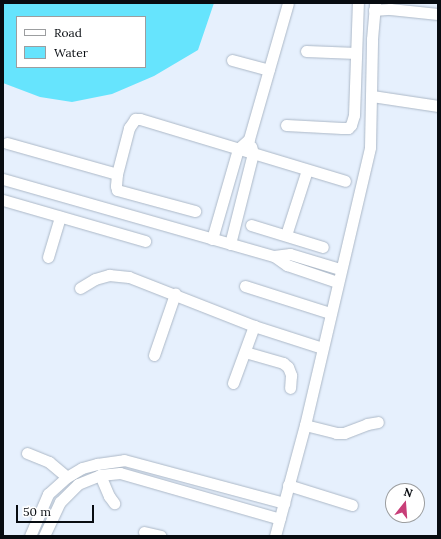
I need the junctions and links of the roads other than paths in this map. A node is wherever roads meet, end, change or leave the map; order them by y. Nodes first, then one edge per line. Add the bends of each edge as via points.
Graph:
1 (288, 3) edge
2 (358, 3) edge
3 (375, 6) edge
4 (438, 14) edge
5 (306, 51) dead end
6 (356, 53) junction
7 (232, 60) dead end
8 (269, 70) junction
9 (372, 96) junction
10 (438, 106) edge
11 (286, 125) dead end
12 (249, 139) junction
13 (7, 143) dead end
14 (238, 148) junction
15 (253, 153) junction
16 (307, 170) junction
17 (118, 174) junction
18 (3, 180) edge
19 (345, 180) dead end
20 (3, 200) edge
21 (195, 211) dead end
22 (60, 216) junction
23 (251, 225) dead end
24 (286, 235) junction
25 (212, 238) junction
26 (145, 241) dead end
27 (230, 244) junction
28 (323, 247) dead end
29 (274, 256) junction
30 (48, 257) dead end
31 (340, 270) junction
32 (337, 282) junction
33 (245, 286) dead end
34 (80, 288) dead end
35 (175, 294) junction
36 (330, 313) junction
37 (254, 326) junction
38 (322, 348) junction
39 (245, 352) junction
40 (154, 355) dead end
41 (233, 383) dead end
42 (290, 388) dead end
43 (378, 422) dead end
44 (305, 425) junction
45 (27, 453) dead end
46 (124, 460) junction
47 (120, 473) junction
48 (100, 475) junction
49 (67, 477) junction
50 (288, 485) junction
51 (239, 491) junction
52 (114, 503) dead end
53 (284, 504) junction
54 (352, 505) dead end
55 (234, 506) junction
56 (280, 519) junction
57 (144, 532) dead end
58 (30, 536) edge
59 (44, 536) edge
60 (161, 536) edge
61 (276, 536) edge

1 - 8 street
2 - 6 street
3 - 4 street
3 - 9 street
5 - 6 street
6 - 11 street via 354,114 351,125 348,128
7 - 8 street
8 - 12 street
9 - 10 street
9 - 31 street via 370,147
12 - 14 street
12 - 15 street
13 - 17 street
14 - 15 street
14 - 17 street via 135,119 129,128
14 - 25 street
15 - 16 street
15 - 27 street
16 - 19 street
16 - 24 street
17 - 21 street via 118,190
18 - 25 street
20 - 22 street
22 - 26 street
22 - 30 street
23 - 24 street
24 - 28 street
25 - 27 street
27 - 29 street
29 - 31 street via 290,254
29 - 32 street via 287,265
31 - 32 street
32 - 36 street
33 - 36 street
34 - 35 street via 95,279 109,275 129,277
35 - 37 street
35 - 40 street
36 - 38 street
37 - 38 street
37 - 39 street
38 - 44 street
39 - 41 street
39 - 42 street via 276,360 288,367 291,375
43 - 44 street via 344,433
44 - 50 street
45 - 49 street via 49,462
46 - 47 street
46 - 49 street via 82,468
46 - 51 street
47 - 48 street
47 - 55 street
48 - 52 street via 108,496
48 - 59 street via 78,484 60,502
49 - 58 street via 48,494
50 - 53 street
50 - 54 street
51 - 53 street
51 - 55 street
53 - 56 street
55 - 56 street
56 - 61 street
57 - 60 street

